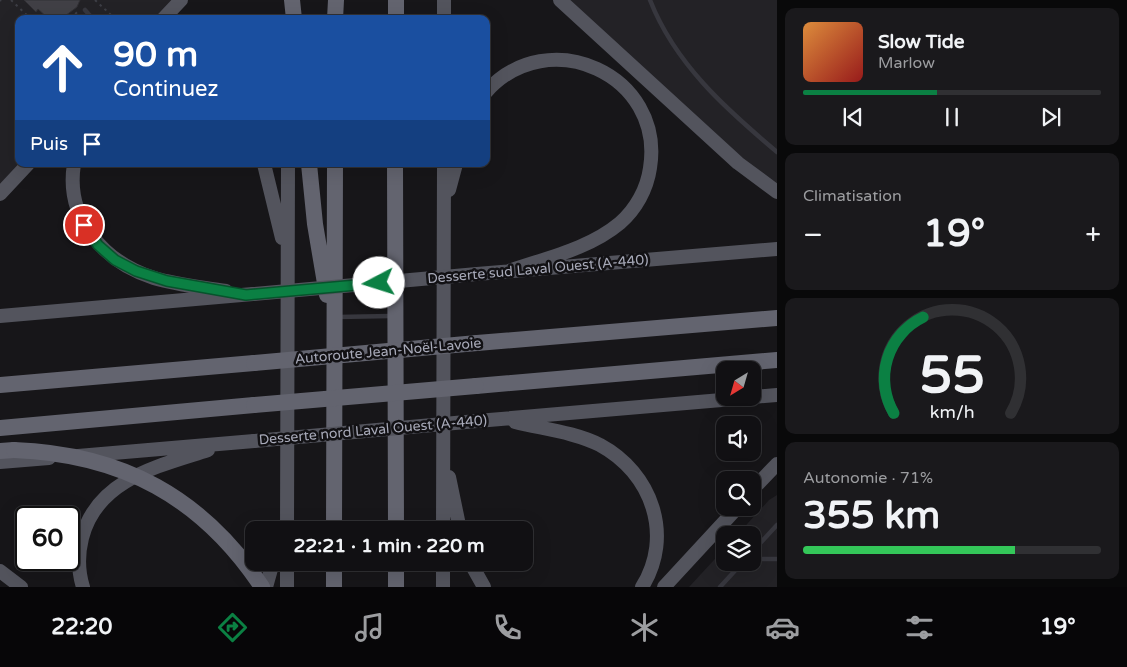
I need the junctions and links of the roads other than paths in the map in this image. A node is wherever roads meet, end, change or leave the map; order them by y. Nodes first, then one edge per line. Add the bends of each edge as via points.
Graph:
1 (181, 0) edge
2 (290, 0) edge
3 (336, 0) edge
4 (396, 0) edge
5 (444, 0) edge
6 (560, 0) edge
7 (650, 0) edge
8 (84, 10) dead end
9 (89, 15) edge
10 (168, 15) edge
11 (288, 15) edge
12 (293, 15) edge
13 (335, 15) edge
14 (396, 15) edge
15 (444, 15) edge
16 (490, 88) edge
17 (777, 152) edge
18 (25, 167) edge
19 (74, 167) edge
20 (265, 167) edge
21 (288, 167) edge
22 (309, 167) edge
23 (335, 167) edge
24 (396, 167) edge
25 (444, 167) edge
26 (455, 167) edge
27 (777, 192) edge
28 (0, 194) edge
29 (444, 213) junction
30 (777, 249) edge
31 (287, 258) junction
32 (509, 271) junction
33 (250, 294) junction
34 (395, 315) junction
35 (0, 316) edge
36 (333, 317) junction
37 (777, 318) edge
38 (777, 360) edge
39 (0, 385) edge
40 (777, 395) edge
41 (761, 396) edge
42 (716, 401) edge
43 (503, 419) junction
44 (0, 428) edge
45 (231, 443) junction
46 (7, 450) edge
47 (444, 452) junction
48 (0, 462) edge
49 (777, 464) edge
50 (761, 481) edge
51 (287, 514) junction
52 (730, 516) edge
53 (285, 521) edge
54 (287, 521) edge
55 (334, 521) edge
56 (396, 521) edge
57 (443, 521) edge
58 (458, 521) edge
59 (777, 526) edge
60 (761, 543) edge
61 (762, 559) dead end
62 (777, 559) edge
63 (0, 571) edge
64 (270, 571) edge
65 (287, 571) edge
66 (334, 571) edge
67 (396, 571) edge
68 (443, 571) edge
69 (475, 571) edge
70 (735, 571) edge
71 (21, 587) edge
72 (83, 587) edge
73 (262, 587) edge
74 (266, 587) edge
75 (287, 587) edge
76 (334, 587) edge
77 (396, 587) edge
78 (443, 587) edge
79 (484, 587) edge
80 (642, 587) edge
81 (664, 587) edge
82 (720, 587) edge

1 - 10 main road
2 - 11 main road
2 - 12 highway
3 - 13 highway
4 - 14 highway
5 - 15 main road
6 - 27 main road via 738,163
7 - 17 lane via 668,37 698,78
8 - 9 lane
16 - 32 main road via 505,75 534,63 566,60 589,65 610,75 633,97 647,124 651,142 646,184 622,221 582,245
18 - 28 main road
19 - 33 main road via 74,194 80,216 91,235 111,256 156,279
20 - 31 main road
21 - 31 main road
22 - 36 highway via 315,224
23 - 36 highway
24 - 34 highway
25 - 29 main road
26 - 29 main road
29 - 47 main road
30 - 32 main road, Desserte sud Laval Ouest (A-440)
31 - 51 main road
32 - 33 main road, Desserte sud Laval Ouest (A-440), bridge
33 - 35 main road, Desserte sud Laval Ouest (A-440)
34 - 36 lane
34 - 56 highway
36 - 55 highway
37 - 39 highway, Autoroute Jean-Noël-Lavoie, bridge
38 - 44 highway, bridge
40 - 41 main road
42 - 43 main road, Desserte nord Laval Ouest (A-440)
43 - 45 main road, Desserte nord Laval Ouest (A-440), bridge
43 - 80 main road via 589,441 609,451 631,469 648,493 657,520 655,558
45 - 48 main road, Desserte nord Laval Ouest (A-440)
45 - 72 main road via 139,474 103,499 88,521 82,541 79,562
46 - 73 highway, bridge via 66,454 145,479 204,518 238,554
47 - 57 main road
47 - 58 main road
49 - 50 main road
51 - 53 main road
51 - 54 main road
52 - 81 main road
59 - 60 lane
61 - 62 lane
63 - 71 main road
64 - 74 main road
65 - 75 main road
66 - 76 highway
67 - 77 highway
68 - 78 main road
69 - 79 main road
70 - 82 lane

